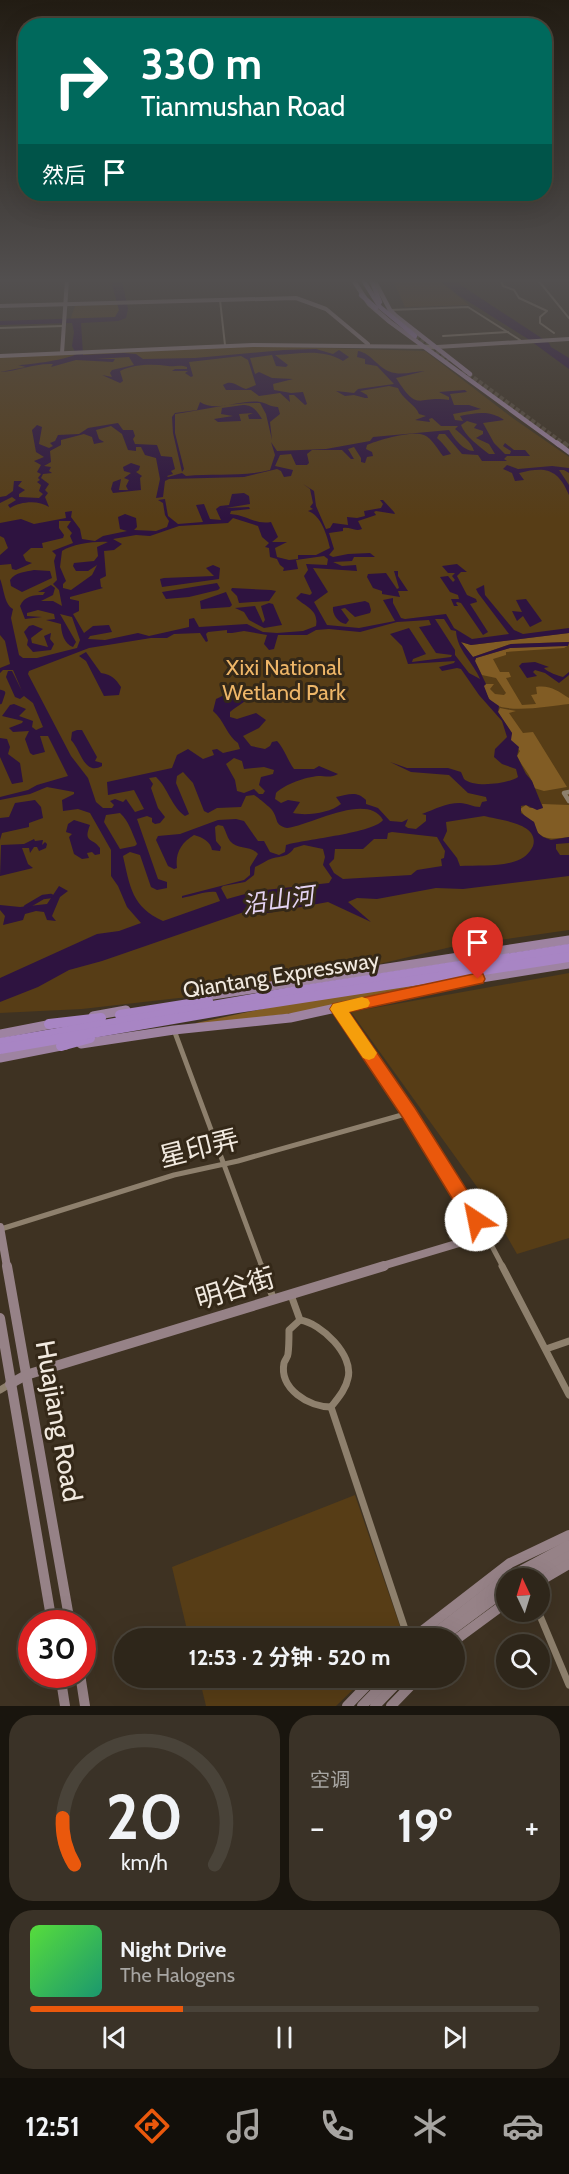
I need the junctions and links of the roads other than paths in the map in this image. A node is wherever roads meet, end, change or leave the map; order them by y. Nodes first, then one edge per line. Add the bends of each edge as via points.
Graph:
1 (440, 360) tunnel mouth
2 (452, 360) tunnel mouth
3 (569, 446) edge
4 (569, 453) edge
5 (569, 792) edge
6 (568, 801) edge
7 (569, 940) edge
8 (569, 949) edge
9 (569, 957) edge
10 (569, 964) edge
11 (292, 992) junction
12 (268, 1004) junction
13 (338, 1009) junction
14 (49, 1024) junction
15 (174, 1030) junction
16 (0, 1034) edge
17 (0, 1042) edge
18 (61, 1046) junction
19 (0, 1050) edge
20 (0, 1058) edge
21 (409, 1113) junction
22 (224, 1162) junction
23 (0, 1228) edge
24 (486, 1234) junction
25 (291, 1295) junction
26 (274, 1300) junction
27 (0, 1318) edge
28 (300, 1320) junction
29 (569, 1341) edge
30 (546, 1349) junction
31 (26, 1375) junction
32 (10, 1384) junction
33 (0, 1390) edge
34 (569, 1395) edge
35 (331, 1407) junction
36 (569, 1535) edge
37 (569, 1545) edge
38 (569, 1554) edge
39 (569, 1564) edge
40 (534, 1568) edge
41 (539, 1568) edge
42 (550, 1575) edge
43 (496, 1594) edge
44 (496, 1597) edge
45 (50, 1610) edge
46 (68, 1610) edge
47 (496, 1610) edge
48 (543, 1622) edge
49 (405, 1628) edge
50 (426, 1628) edge
51 (444, 1628) edge
52 (454, 1628) edge
53 (465, 1633) edge
54 (569, 1685) edge
55 (62, 1688) edge
56 (82, 1688) edge
57 (364, 1688) edge
58 (379, 1688) edge
59 (392, 1688) edge
60 (408, 1688) edge
61 (65, 1706) edge
62 (85, 1706) edge
63 (347, 1706) edge
64 (362, 1706) edge
65 (375, 1706) edge
66 (391, 1706) edge

1 - 4 main road
2 - 3 main road via 499,398
5 - 6 street via 564,793
7 - 14 main road
8 - 11 highway, Qiantang Expressway
9 - 12 highway, Qiantang Expressway
10 - 13 main road via 456,982
11 - 14 highway
11 - 17 highway, Qiantang Expressway
12 - 18 highway
12 - 19 highway, Qiantang Expressway
13 - 15 main road
13 - 21 street
14 - 16 main road
15 - 18 main road
15 - 22 street
18 - 20 main road
21 - 22 street, 星印弄
21 - 24 street
22 - 23 street, 星印弄
22 - 26 street
23 - 31 street, Huajiang Road
24 - 25 street, 明谷街
24 - 30 street
25 - 26 street, 明谷街
25 - 28 street
26 - 31 street, 明谷街
27 - 32 street, Huajiang Road
28 - 35 street via 316,1322 346,1356 348,1378
28 - 35 street via 289,1330 284,1376 288,1387 306,1401
29 - 30 street
30 - 34 street
31 - 32 street, 明谷街
31 - 46 street, Huajiang Road
32 - 33 street, 明谷街
32 - 45 street, Huajiang Road
35 - 49 street
36 - 50 street via 510,1563
37 - 40 street
38 - 41 street
39 - 42 street
43 - 51 street
44 - 52 street
47 - 53 street
48 - 54 street
55 - 61 street
56 - 62 street
57 - 63 street
58 - 64 street
59 - 65 street
60 - 66 street

